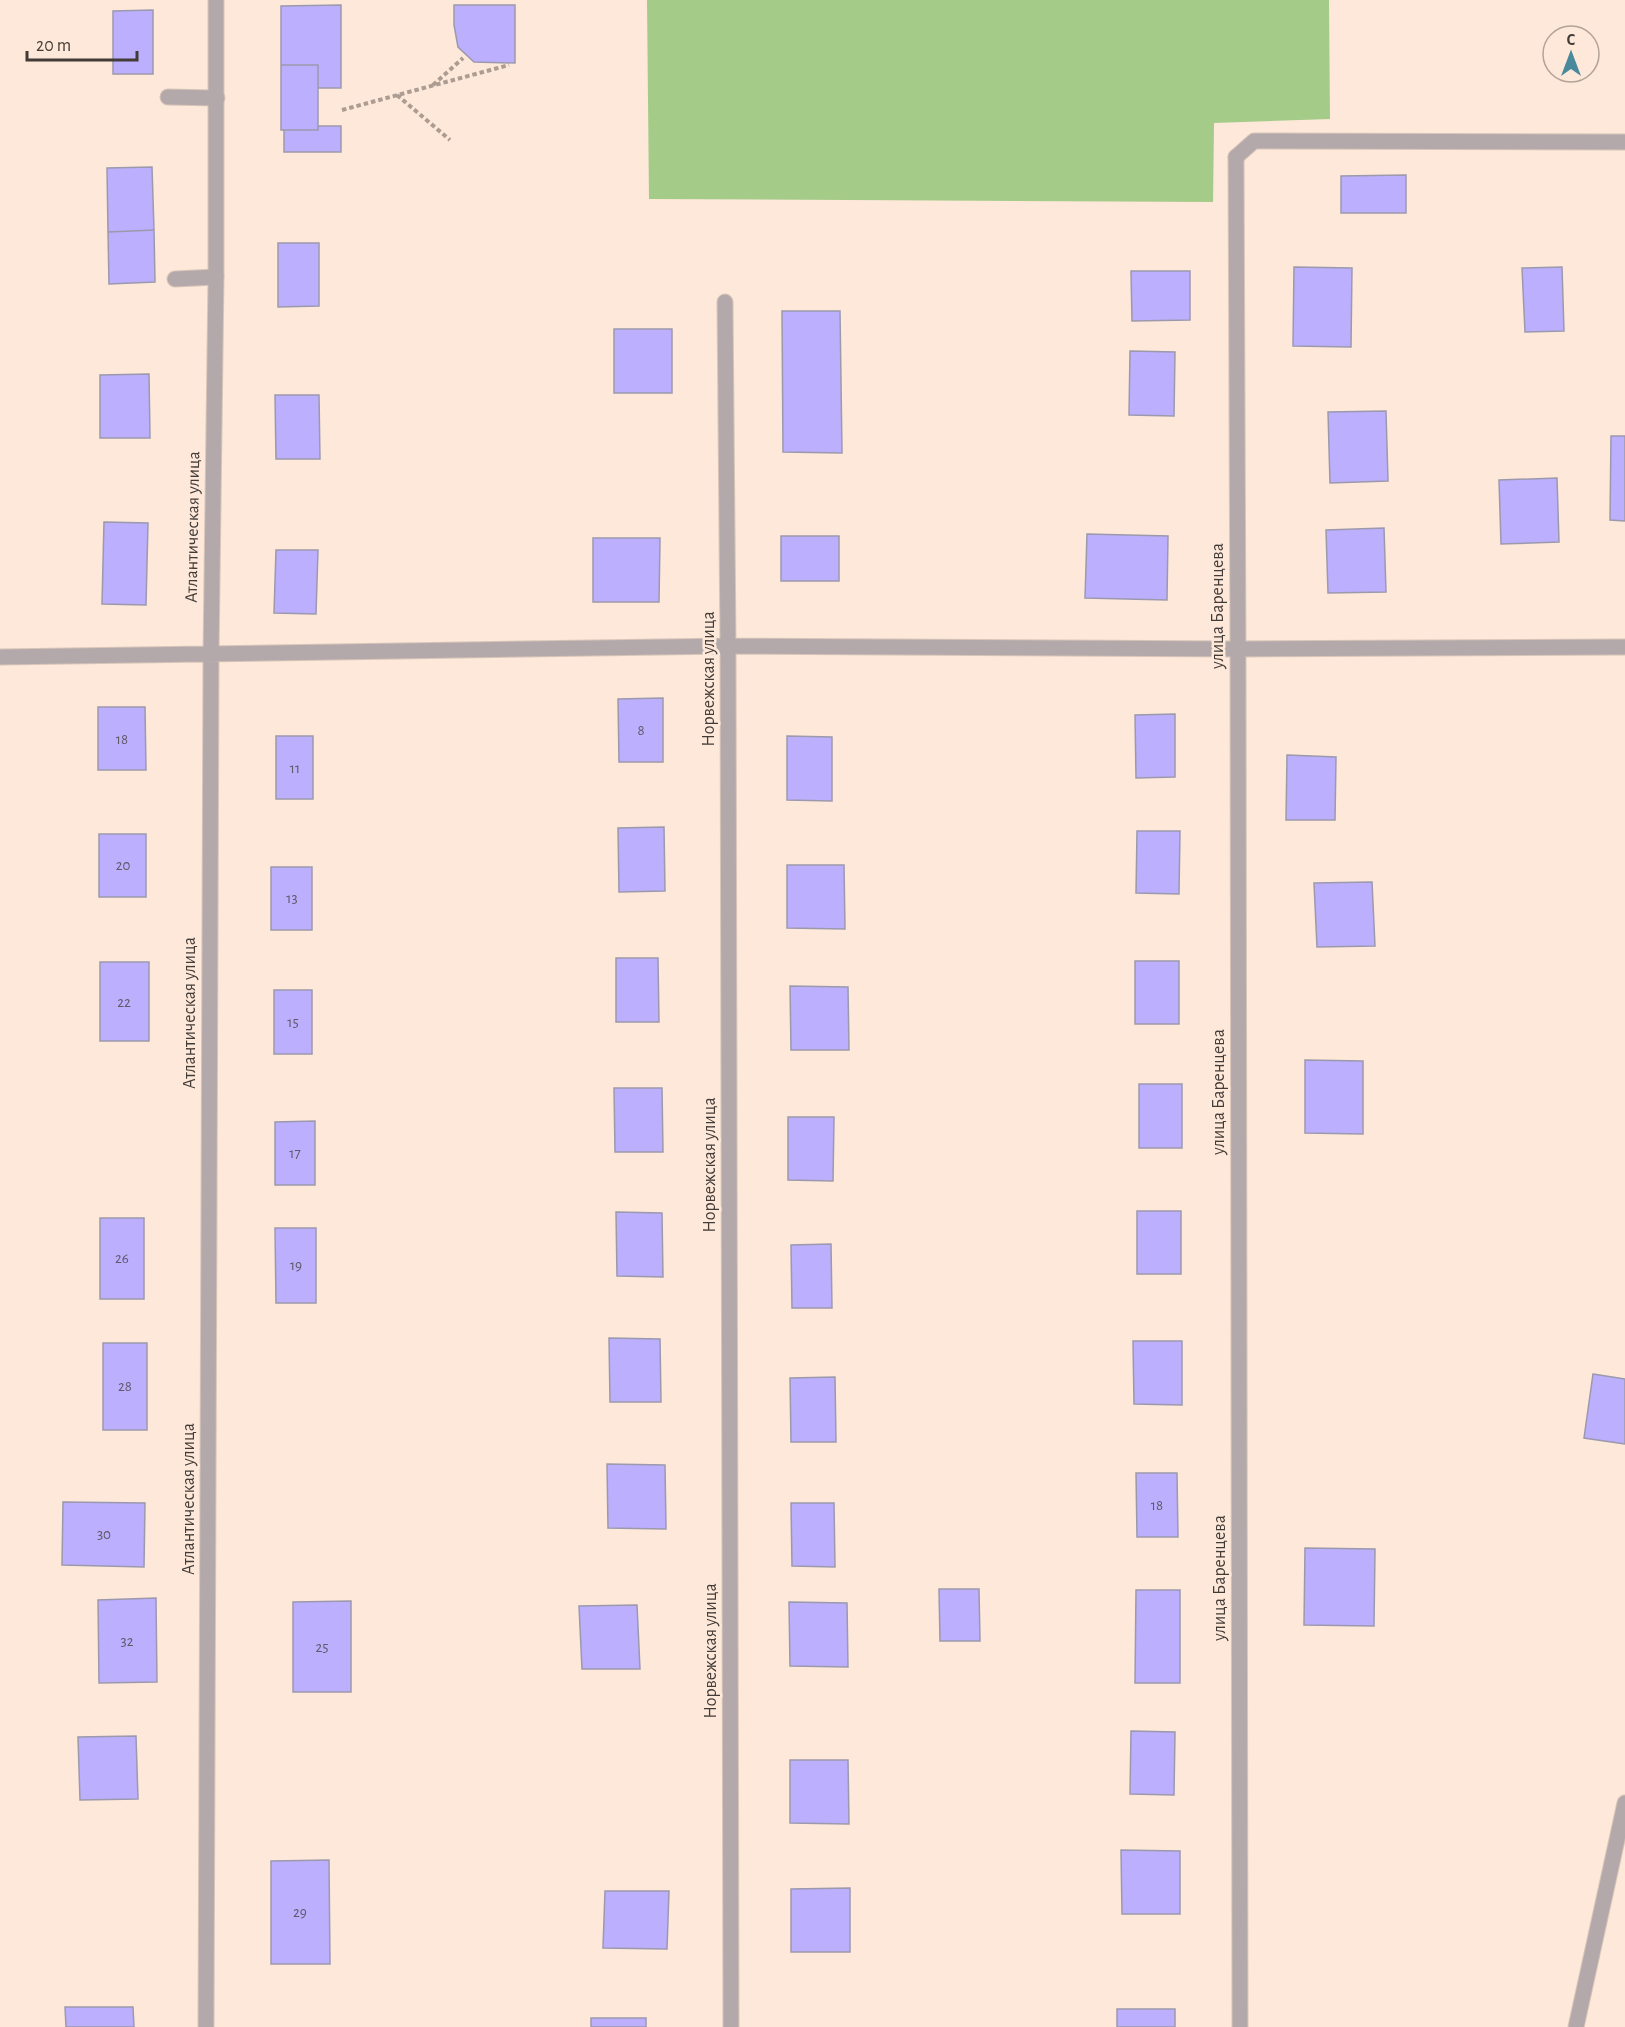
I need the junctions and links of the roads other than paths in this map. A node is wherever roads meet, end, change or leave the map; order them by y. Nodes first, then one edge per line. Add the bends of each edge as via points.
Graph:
1 (216, 0) edge
2 (168, 97) dead end
3 (217, 98) junction
4 (1625, 142) edge
5 (216, 277) junction
6 (175, 279) dead end
7 (725, 303) dead end
8 (728, 646) junction
9 (1625, 647) edge
10 (1238, 649) junction
11 (211, 654) junction
12 (0, 657) edge
13 (1625, 1803) edge
14 (206, 2027) edge
15 (731, 2027) edge
16 (1240, 2027) edge
17 (1576, 2027) edge

1 - 3 street, Атлантическая улица
2 - 3 street
3 - 5 street, Атлантическая улица
4 - 10 street, улица Баренцева via 1254,141 1236,157
5 - 6 street
5 - 11 street, Атлантическая улица
7 - 8 street, Норвежская улица
8 - 10 street
8 - 11 street
8 - 15 street, Норвежская улица
9 - 10 street
10 - 16 street, улица Баренцева
11 - 12 street
11 - 14 street, Атлантическая улица
13 - 17 street

